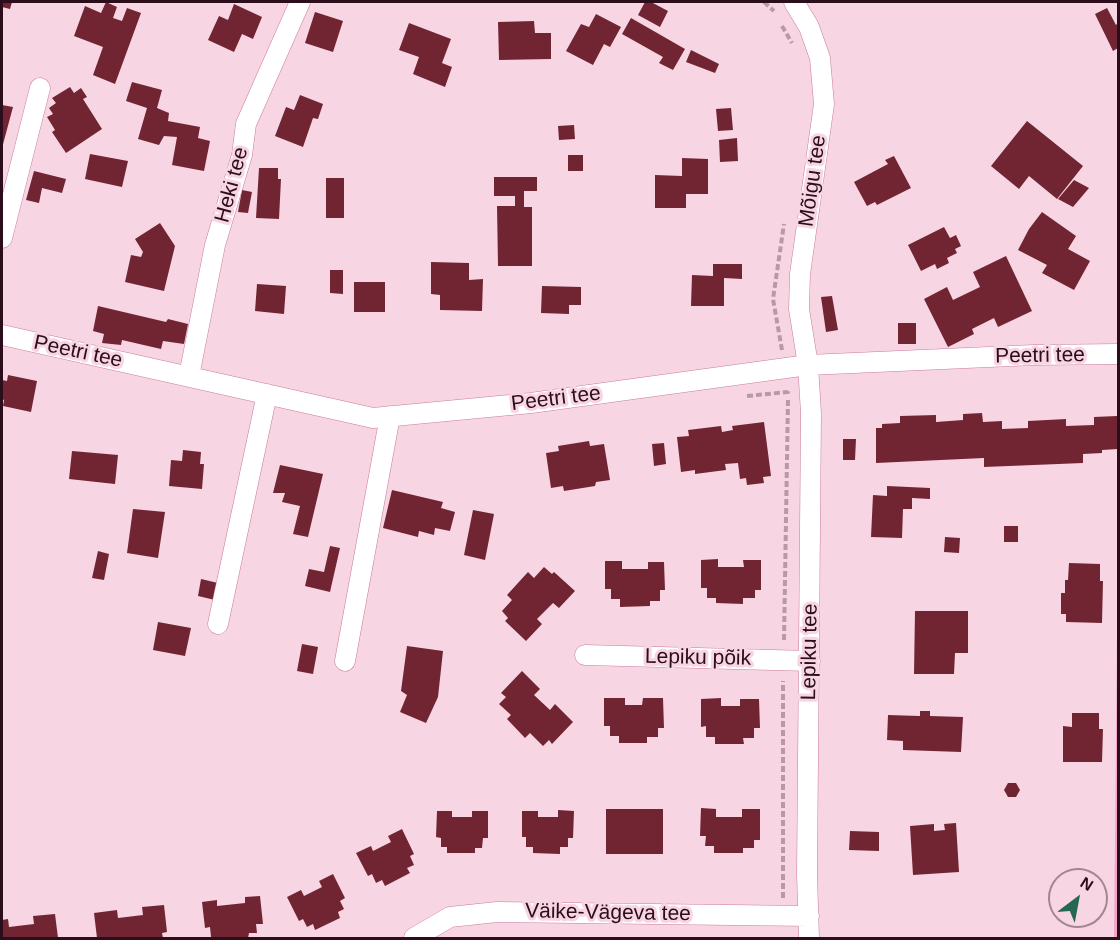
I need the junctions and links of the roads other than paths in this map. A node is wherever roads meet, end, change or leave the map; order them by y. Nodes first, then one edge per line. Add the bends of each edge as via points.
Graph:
1 (300, 2) edge
2 (794, 2) edge
3 (40, 88) dead end
4 (2, 238) edge
5 (2, 335) edge
6 (1119, 354) edge
7 (808, 365) junction
8 (189, 376) junction
9 (267, 394) junction
10 (390, 416) junction
11 (218, 624) dead end
12 (585, 655) dead end
13 (810, 661) junction
14 (345, 662) dead end
15 (808, 916) junction
16 (414, 939) edge
17 (809, 939) edge

1 - 8 street, Heki tee via 246,124 242,155 215,245
2 - 7 street, Mõigu tee via 809,27 824,80 800,274 799,309
3 - 4 street
5 - 8 street, Peetri tee
6 - 7 street, Peetri tee
7 - 10 street, Peetri tee via 531,403
7 - 13 street, Lepiku tee
8 - 9 street, Peetri tee
9 - 10 street, Peetri tee via 373,418
9 - 11 street
10 - 14 street
12 - 13 street, Lepiku põik
13 - 15 street, Lepiku tee
15 - 16 street, Väike-Vägeva tee via 497,912 450,917
15 - 17 street, Lepiku tee

